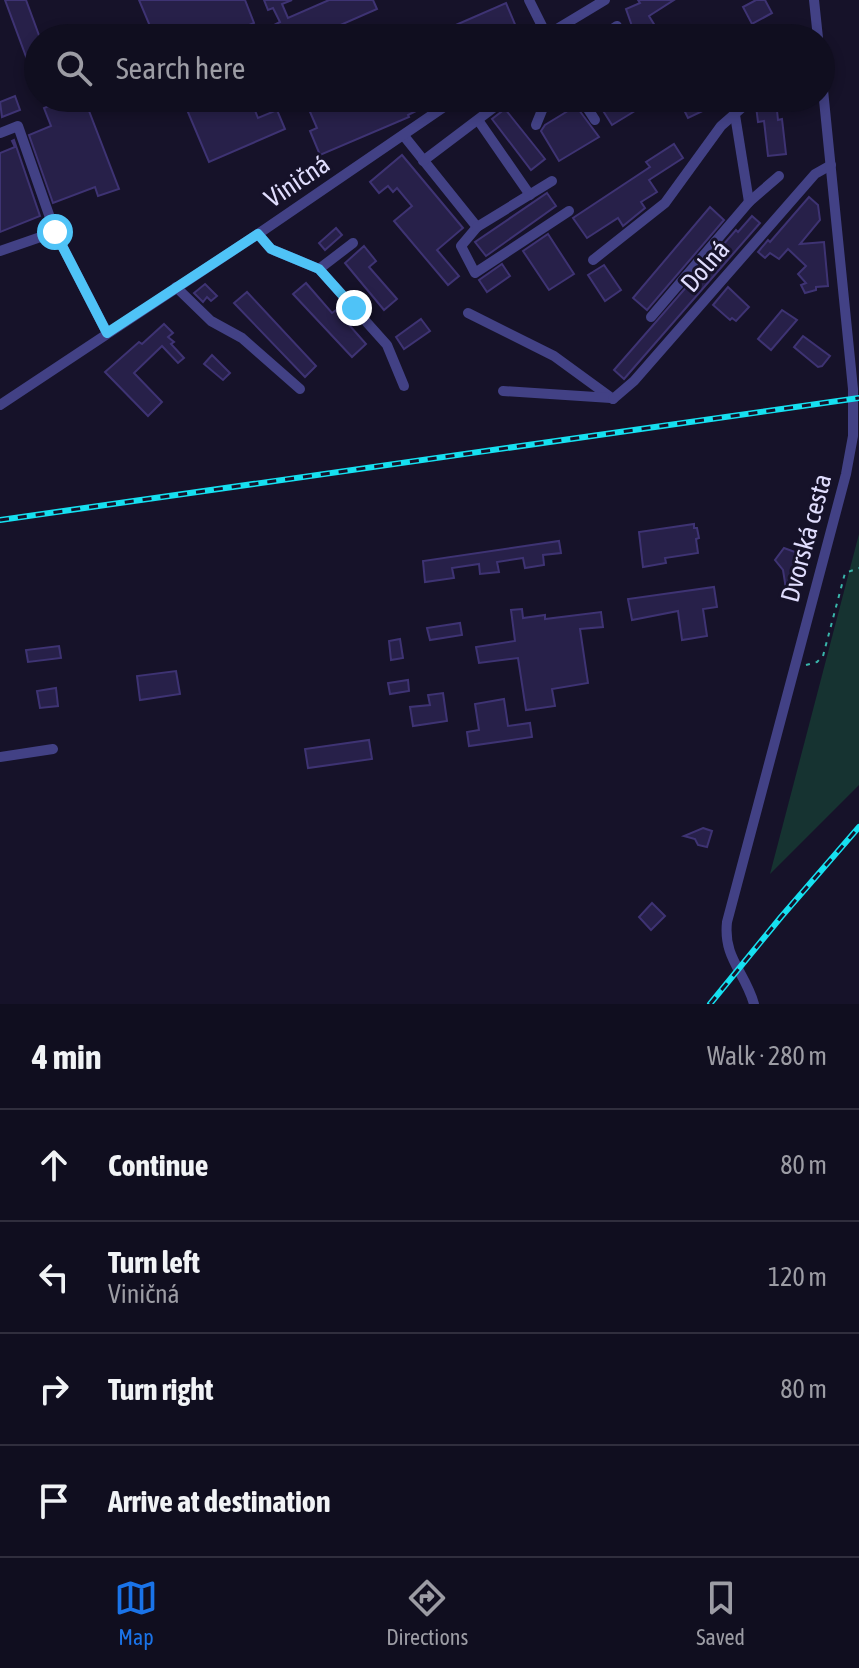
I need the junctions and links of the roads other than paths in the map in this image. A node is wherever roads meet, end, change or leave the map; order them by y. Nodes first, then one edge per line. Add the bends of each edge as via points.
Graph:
1 (529, 0) edge
2 (605, 0) edge
3 (814, 0) edge
4 (539, 24) edge
5 (566, 24) edge
6 (817, 24) edge
7 (437, 112) edge
8 (488, 112) edge
9 (541, 112) edge
10 (590, 112) edge
11 (738, 112) edge
12 (825, 112) edge
13 (735, 115) junction
14 (478, 120) junction
15 (595, 120) dead end
16 (536, 125) dead end
17 (0, 133) edge
18 (404, 136) junction
19 (423, 161) junction
20 (831, 165) junction
21 (779, 176) dead end
22 (552, 181) dead end
23 (530, 195) junction
24 (749, 202) junction
25 (569, 211) dead end
26 (477, 227) junction
27 (55, 232) junction
28 (258, 234) junction
29 (353, 243) dead end
30 (0, 251) edge
31 (593, 260) dead end
32 (319, 269) junction
33 (176, 287) junction
34 (468, 313) dead end
35 (651, 317) dead end
36 (107, 333) junction
37 (404, 386) dead end
38 (300, 389) dead end
39 (503, 391) dead end
40 (613, 399) junction
41 (0, 405) edge
42 (53, 749) dead end
43 (0, 757) edge
44 (754, 1004) edge

1 - 4 street
2 - 5 street
3 - 6 street
7 - 18 street, Viničná
8 - 14 street
9 - 16 street
10 - 15 street
11 - 13 street
12 - 20 street, Dvorská cesta
13 - 24 street
13 - 31 street via 721,126 665,203
14 - 19 street
14 - 23 street
17 - 27 street via 18,126
18 - 19 street
18 - 28 street, Viničná
19 - 26 street
20 - 40 street, Dolná via 815,174
20 - 44 street, Dvorská cesta via 854,398 853,436 727,922 730,955
21 - 24 street
22 - 23 street
23 - 26 street
24 - 35 street
25 - 26 street via 475,273 461,246
27 - 30 street
27 - 36 street
28 - 32 street via 271,249
28 - 33 street, Viničná
29 - 32 street
32 - 37 street via 387,345
33 - 36 street, Viničná
33 - 38 street via 211,321 242,338
34 - 40 street via 554,356
36 - 41 street, Viničná
39 - 40 street
42 - 43 street

